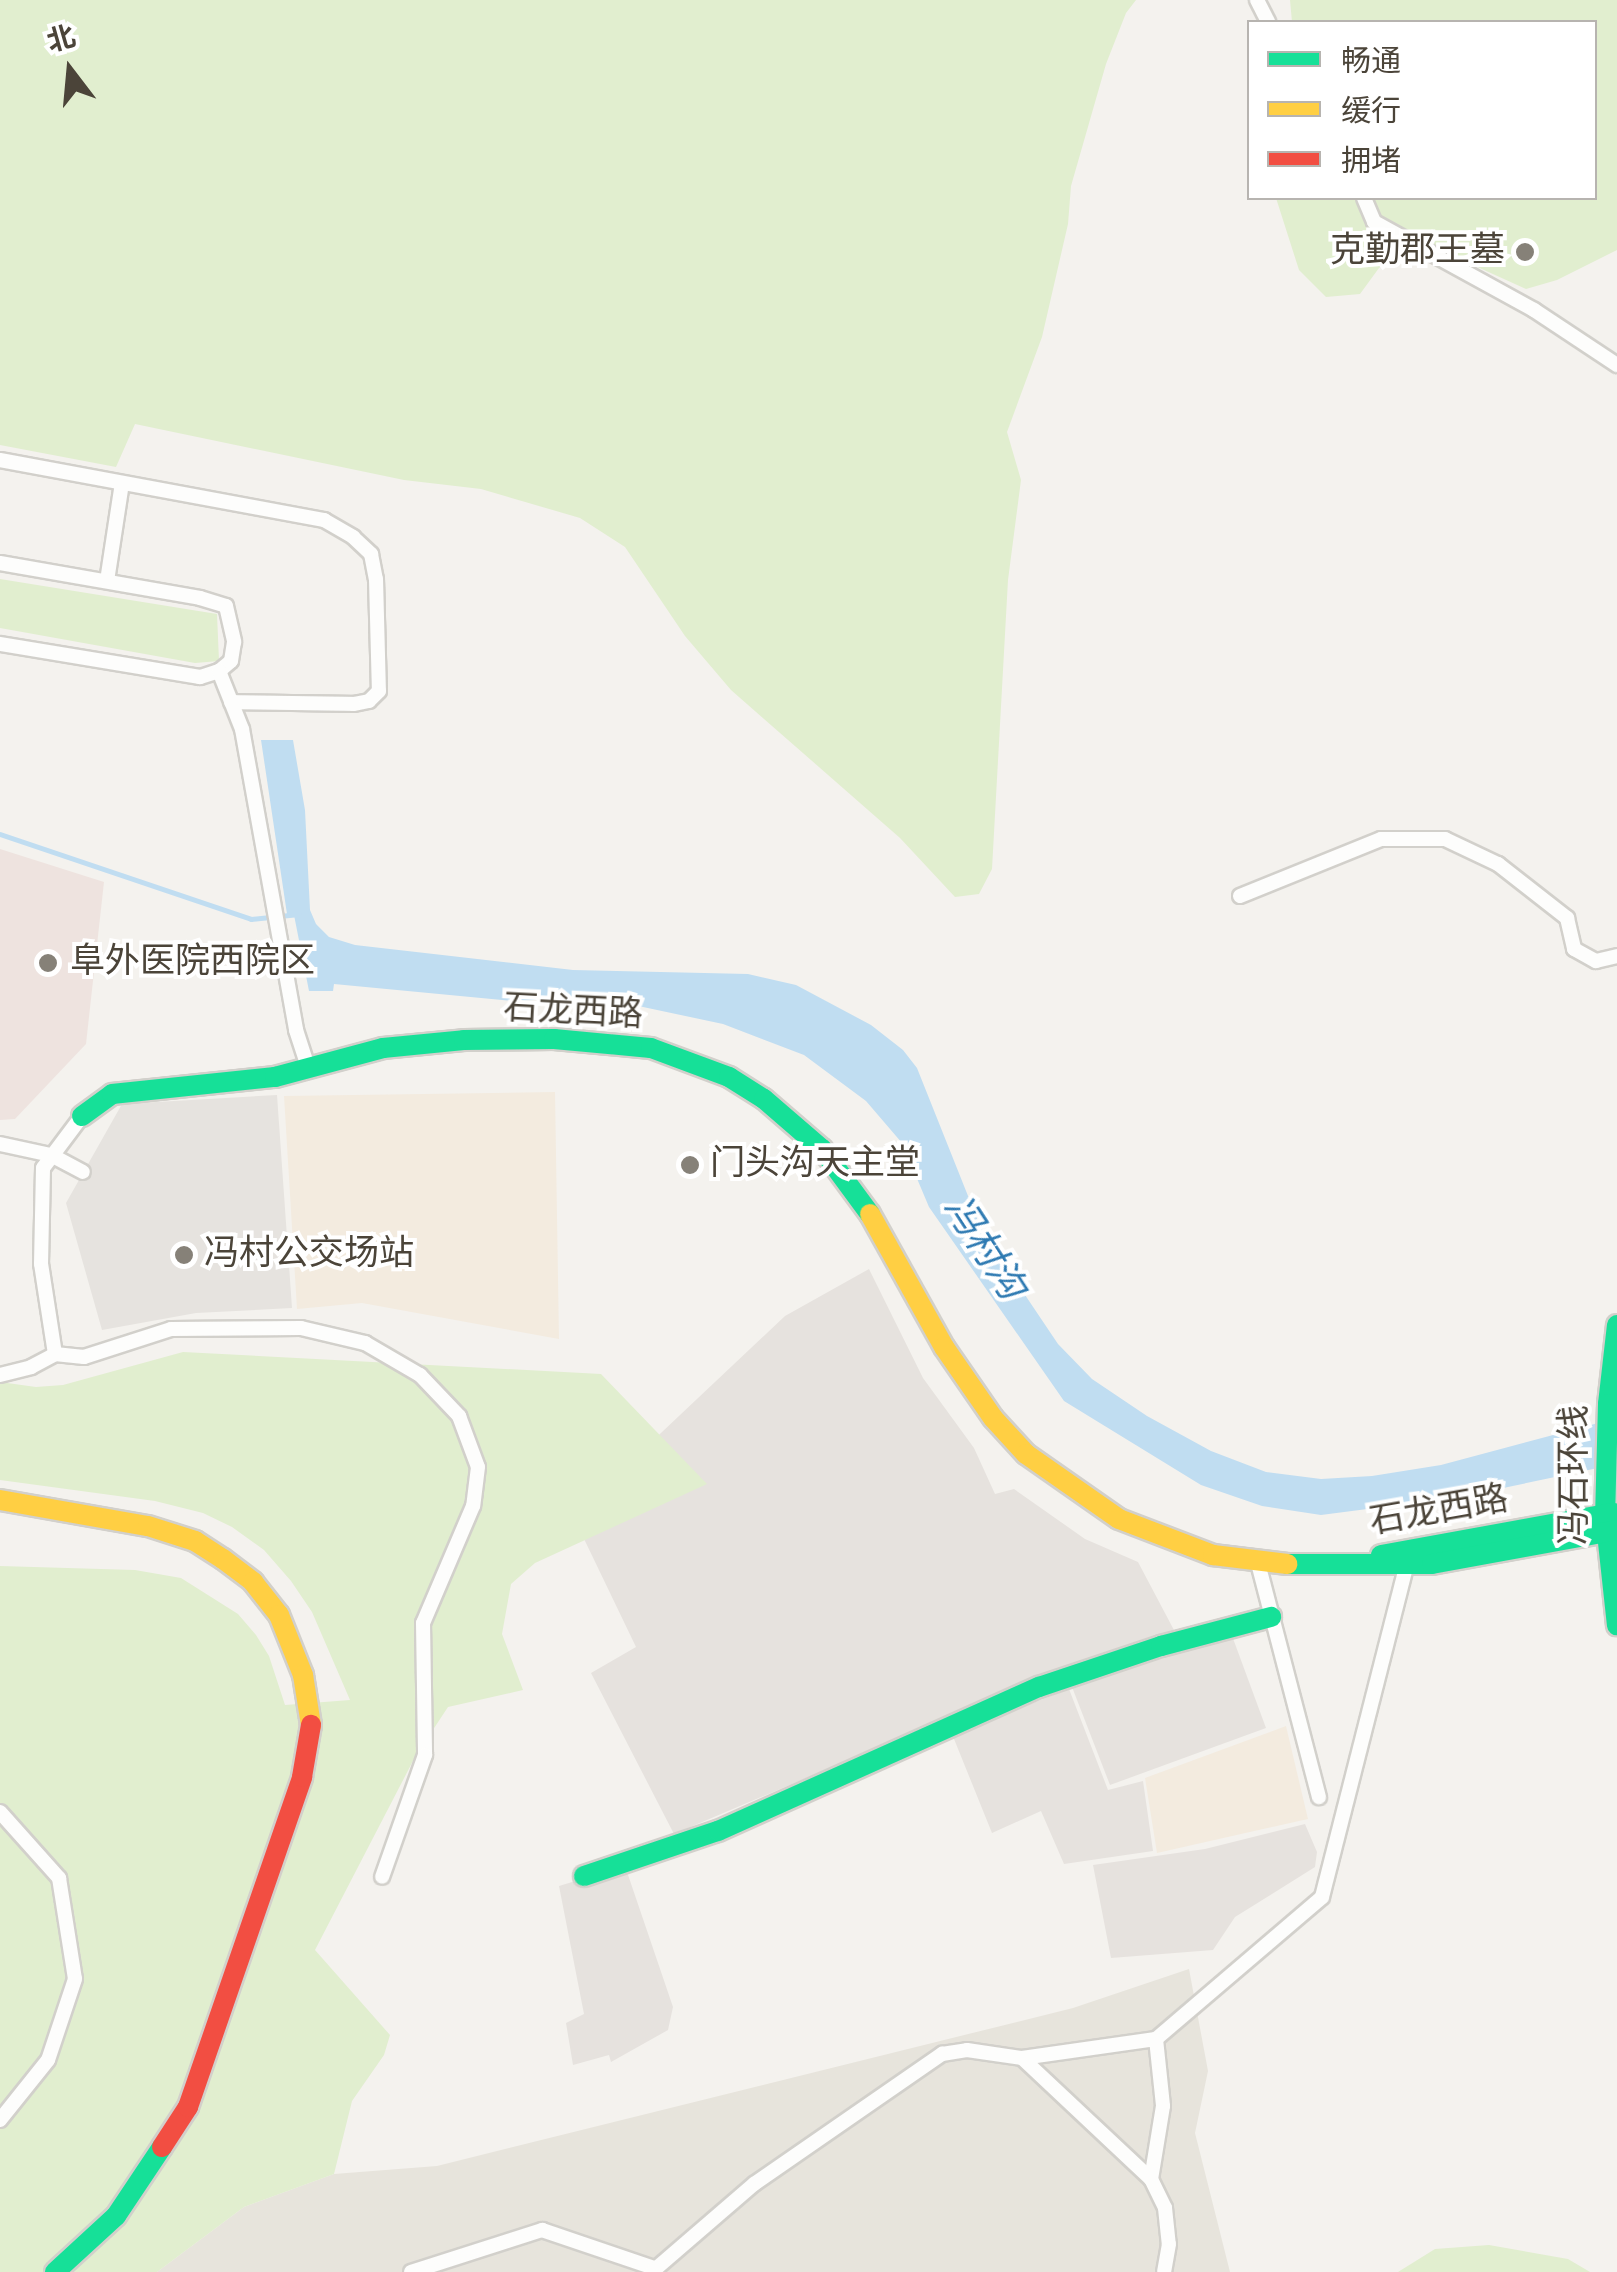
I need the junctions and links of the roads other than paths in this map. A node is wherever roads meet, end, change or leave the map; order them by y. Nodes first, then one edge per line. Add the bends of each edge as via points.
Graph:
1 (1365, 200) edge
2 (1617, 365) edge
3 (0, 460) edge
4 (122, 483) junction
5 (0, 563) edge
6 (107, 582) junction
7 (0, 644) edge
8 (219, 671) junction
9 (232, 702) junction
10 (1240, 896) dead end
11 (1617, 956) edge
12 (308, 1066) junction
13 (82, 1116) joint
14 (0, 1144) edge
15 (52, 1155) junction
16 (83, 1172) dead end
17 (1617, 1325) edge
18 (55, 1354) junction
19 (0, 1375) edge
20 (0, 1500) edge
21 (1611, 1522) edge
22 (1258, 1563) junction
23 (1407, 1564) junction
24 (1330, 1565) junction
25 (1271, 1617) junction
26 (1617, 1626) edge
27 (1319, 1797) dead end
28 (0, 1812) edge
29 (584, 1876) dead end
30 (382, 1877) dead end
31 (1156, 2039) junction
32 (1022, 2058) junction
33 (0, 2120) edge
34 (1150, 2179) junction
35 (653, 2270) edge
36 (56, 2272) edge
37 (411, 2272) edge
38 (1164, 2272) edge

1 - 2 street via 1374,222
3 - 4 street
4 - 6 street
4 - 9 street via 324,520 370,554 379,691 352,704
5 - 6 street
6 - 8 street via 226,606 234,642 231,661
7 - 8 street via 148,671
8 - 9 street
9 - 12 street
10 - 11 street via 1381,840 1445,839 1498,864 1566,918 1574,948 1596,961
12 - 13 street, 石龙西路 via 276,1077 112,1094
12 - 22 street, 石龙西路 via 383,1048 554,1039 651,1048 729,1077 796,1125 849,1180 944,1347 1026,1454 1119,1519 1213,1554
13 - 15 street
14 - 15 street
15 - 16 street
15 - 18 street via 43,1168 41,1264
17 - 21 street, 冯石环线 via 1605,1476
18 - 19 street
18 - 30 street via 84,1357 171,1329 301,1328 365,1343 420,1375 460,1416 478,1467 473,1506 423,1623 425,1755
20 - 36 street via 148,1526 223,1559 279,1614 300,1664 310,1727 302,1777 188,2107 116,2216
21 - 23 street, 石龙西路 via 1432,1564
21 - 24 street, 石龙西路
21 - 26 street, 冯石环线
22 - 24 street, 石龙西路
22 - 25 street
23 - 24 street, 石龙西路
23 - 31 street via 1322,1897
25 - 27 street
25 - 29 street via 1040,1687 718,1832
28 - 33 street via 59,1878 75,1980 48,2060
31 - 32 street
31 - 34 street via 1163,2106
32 - 34 street
32 - 35 street via 967,2050 925,2062 754,2184
34 - 38 street via 1165,2208
35 - 37 street via 542,2230

